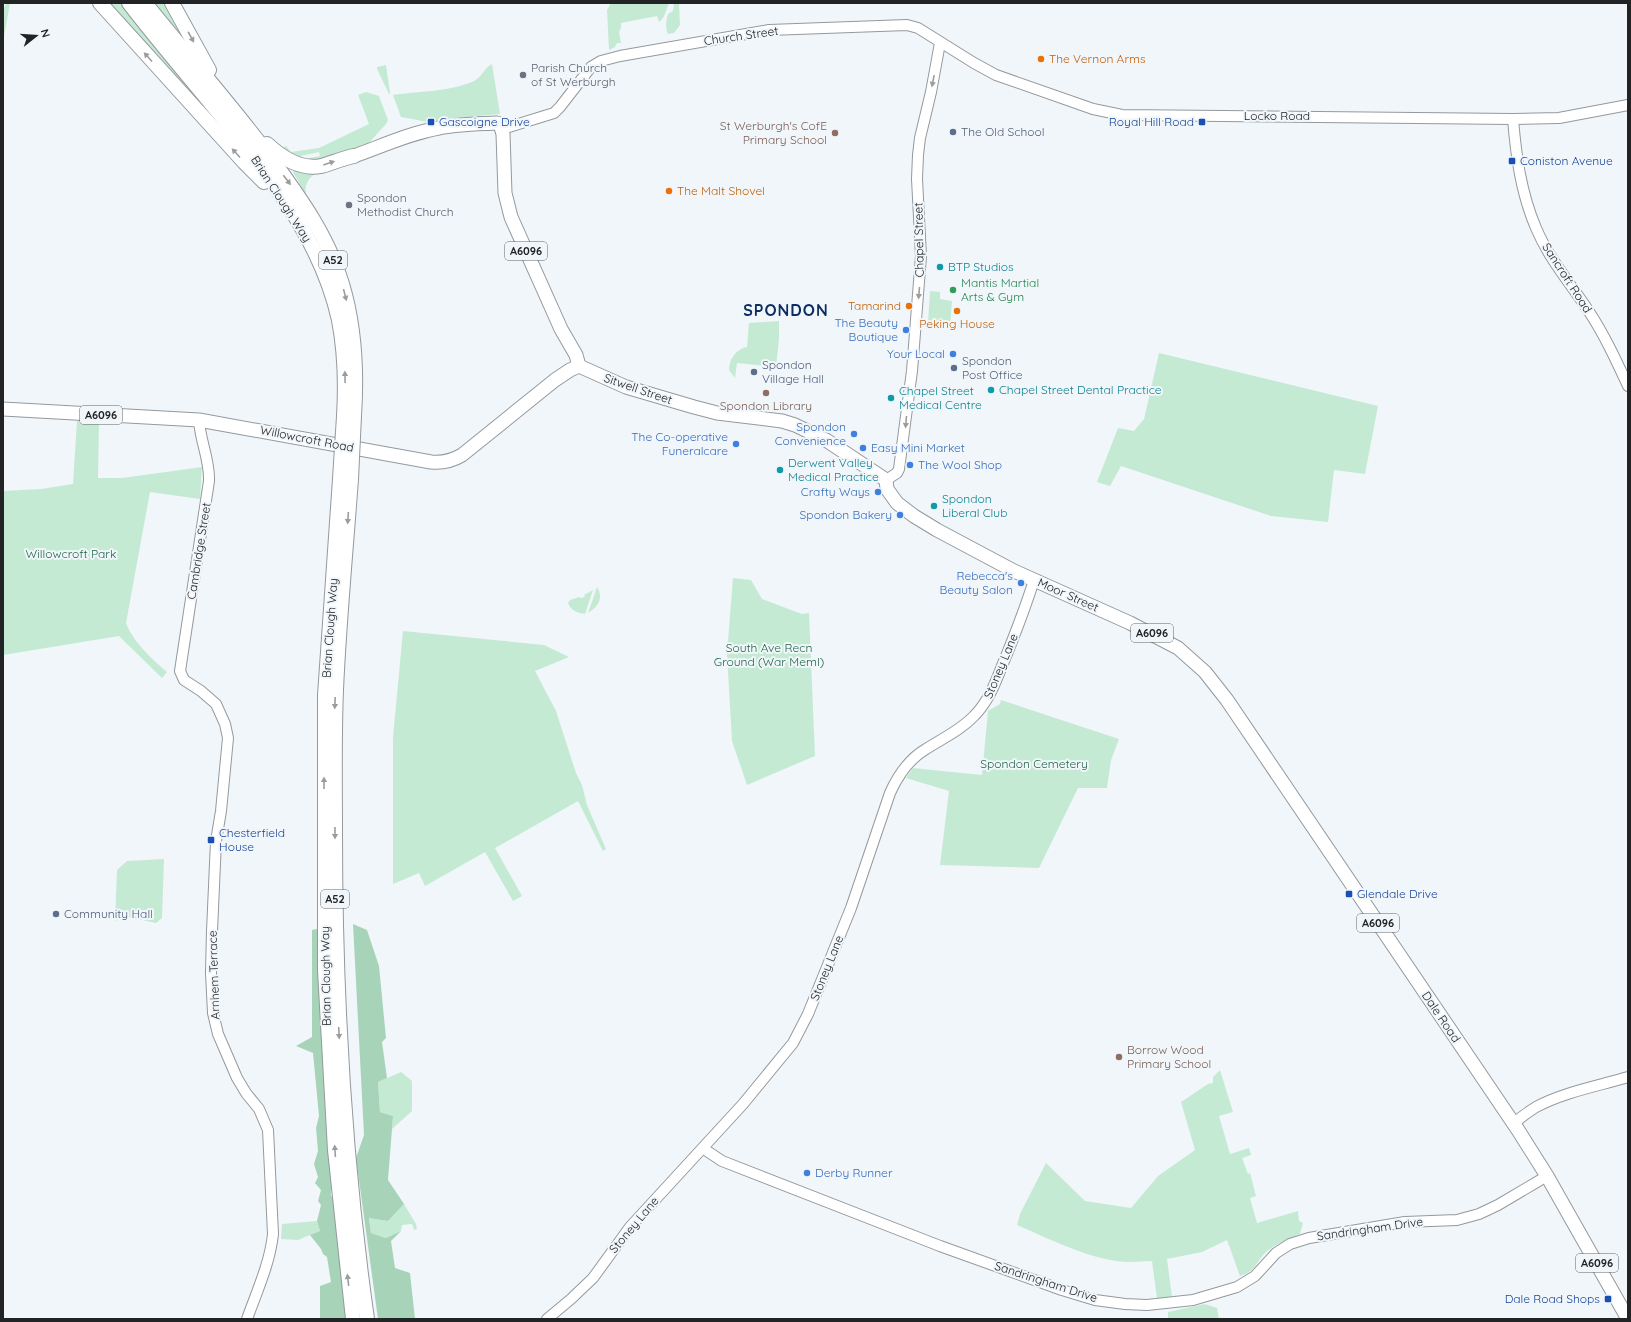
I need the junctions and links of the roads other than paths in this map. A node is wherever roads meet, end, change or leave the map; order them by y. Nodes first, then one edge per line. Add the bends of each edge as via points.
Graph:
1 (100, 3) edge
2 (129, 3) edge
3 (145, 3) edge
4 (172, 3) edge
5 (940, 43) junction
6 (224, 97) junction
7 (1628, 105) edge
8 (1513, 119) junction
9 (248, 126) junction
10 (502, 129) junction
11 (354, 156) joint
12 (284, 199) junction
13 (579, 366) junction
14 (1628, 386) edge
15 (3, 409) edge
16 (349, 416) junction
17 (199, 420) junction
18 (345, 479) junction
19 (886, 480) junction
20 (1034, 580) junction
21 (184, 680) joint
22 (1242, 722) joint
23 (1628, 1077) edge
24 (1513, 1124) junction
25 (704, 1149) junction
26 (1547, 1176) junction
27 (247, 1319) edge
28 (353, 1319) edge
29 (367, 1319) edge
30 (547, 1319) edge
31 (1628, 1319) edge

12 -> 1 highway via 244,162
2 - 12 highway, Brian Clough Way / A52 via 241,140
3 - 6 highway, Brian Clough Way / A52
4 -> 6 highway
5 - 8 street, Locko Road via 996,75 1062,99 1112,113
5 - 10 street, Church Street via 914,27 892,25 769,30 664,47 620,56 593,65 560,107 550,114
5 -> 19 street, Chapel Street via 918,155 916,179 921,256 905,430 899,469
6 - 9 highway, Brian Clough Way / A52
7 - 8 street, Locko Road via 1559,118
8 - 14 street, Sancroft Road via 1521,180 1537,229 1556,267 1603,335
9 -> 11 highway via 282,157 303,166 317,167
9 -> 16 highway, Brian Clough Way / A52 via 308,210 322,233 337,268 349,309 353,339 355,375
10 - 11 main road via 497,123 437,128
10 - 13 main road, A6096 via 505,192 511,218
16 -> 12 highway, Brian Clough Way / A52 via 345,359 336,307 317,256
13 - 17 main road, Willowcroft Road / A6096 via 555,380 461,456 444,462 431,462
13 - 19 main road, Sitwell Street via 626,387 698,408 791,423 826,440
15 - 17 main road, Willowcroft Road / A6096
16 - 18 highway, Brian Clough Way / A52, bridge
17 - 21 street, Cambridge Street via 199,432 209,466 209,481 181,664 180,674
28 -> 18 highway, Brian Clough Way / A52 via 335,1150 325,970 325,695
18 -> 29 highway, Brian Clough Way / A52 via 336,689 335,901 344,1104 350,1180
19 - 20 main road, Moor Street / A6096 via 886,487 894,500 914,516 949,537
20 - 22 main road, Moor Street / A6096 via 1148,632 1182,651 1209,676
20 - 25 street, Stoney Lane via 1013,640 984,703 966,724 915,757 895,781 851,908 801,1031 780,1060
21 - 27 street, Arnhem Terrace via 211,698 219,709 228,738 214,874 211,973 213,1013 218,1034 230,1062 243,1088 262,1114 269,1135 272,1246
22 - 24 main road, Dale Road / A6096
23 - 24 street via 1545,1103
24 - 26 main road, Dale Road / A6096
25 - 26 street, Sandringham Drive via 722,1161 940,1246 1062,1290 1095,1300 1139,1305 1193,1300 1237,1286 1255,1276 1276,1253 1290,1244 1305,1239 1405,1222 1457,1220 1479,1214 1498,1206
25 - 30 street, Stoney Lane via 630,1227 593,1278
26 - 31 main road, Dale Road / A6096

